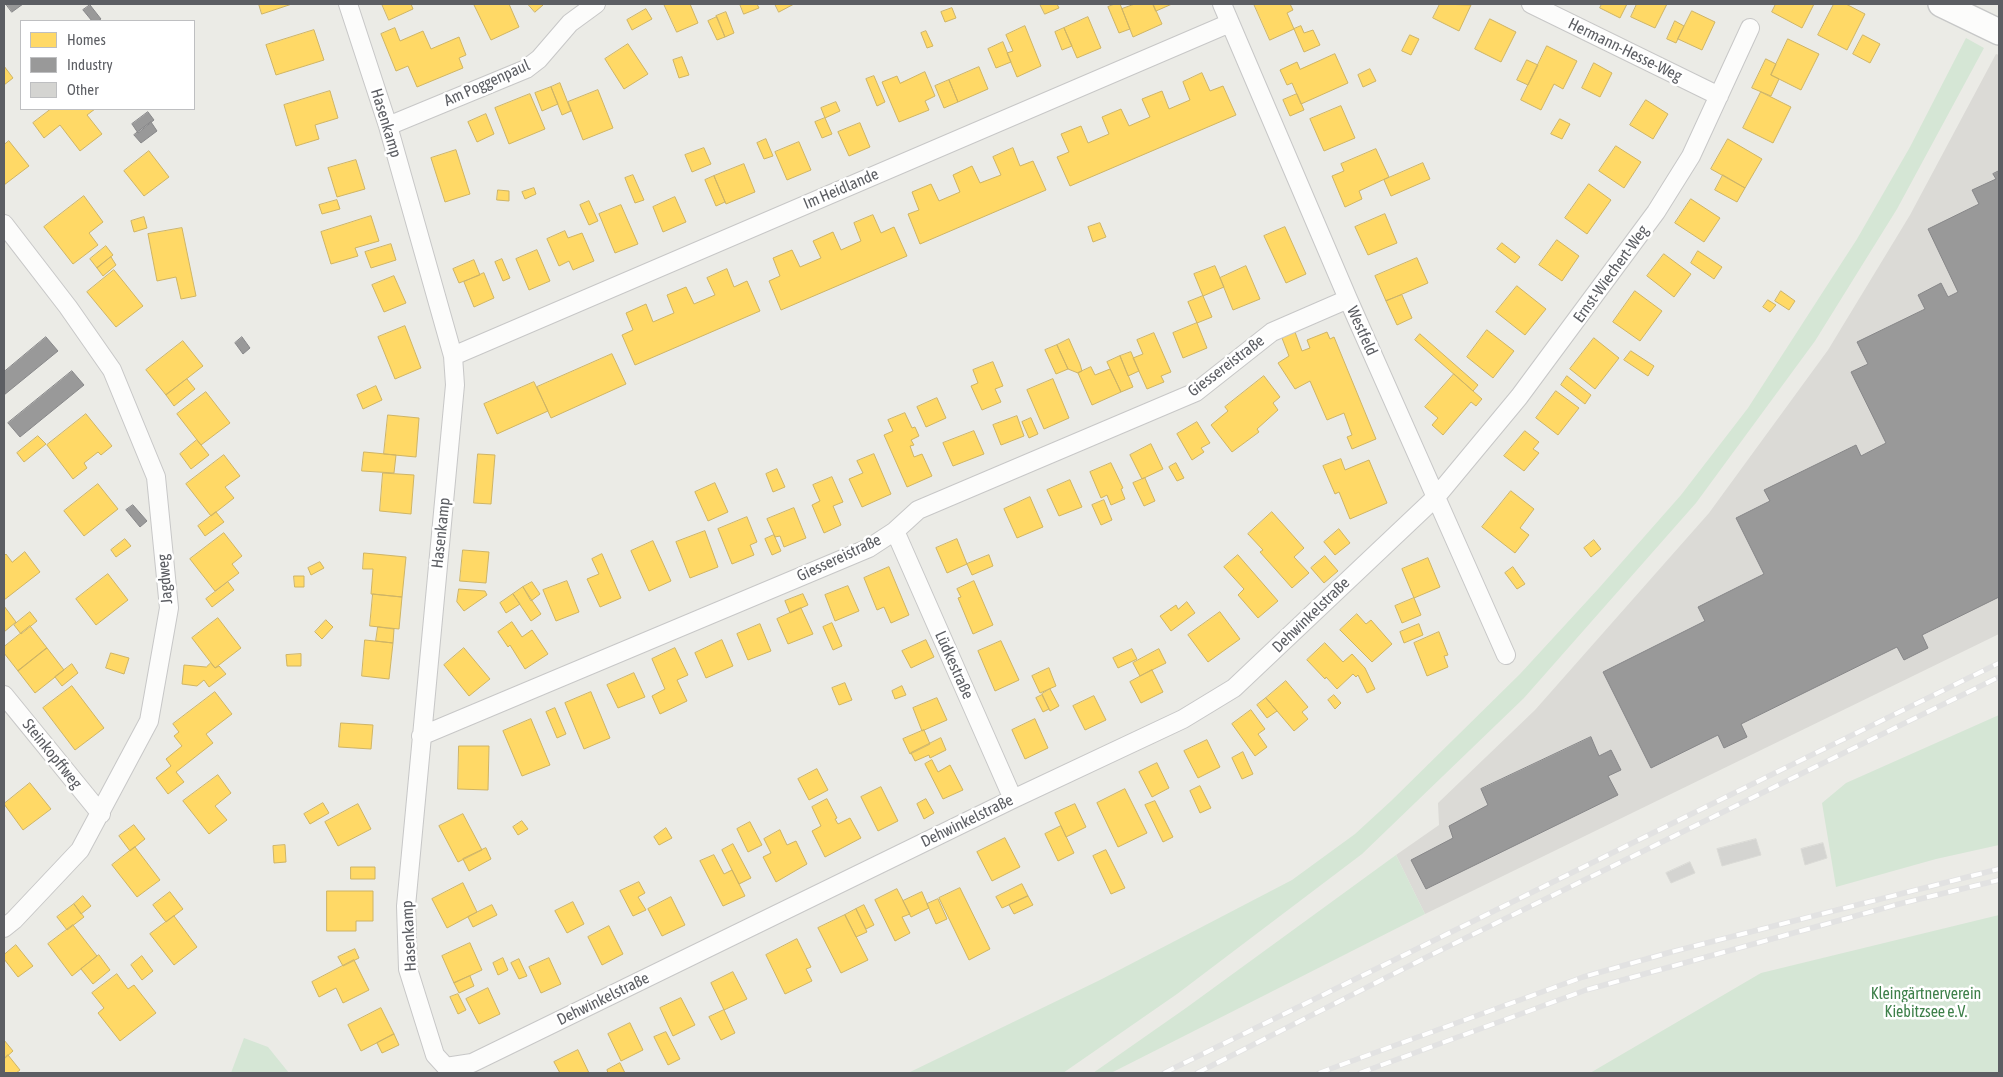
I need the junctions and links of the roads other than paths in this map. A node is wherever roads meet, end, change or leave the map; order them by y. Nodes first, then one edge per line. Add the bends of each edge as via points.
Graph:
1 (348, 4) edge
2 (596, 4) edge
3 (1222, 4) edge
4 (1531, 4) edge
5 (1941, 4) edge
6 (1230, 23) junction
7 (1750, 28) dead end
8 (1999, 32) edge
9 (1719, 96) junction
10 (388, 126) junction
11 (4, 224) edge
12 (1348, 299) junction
13 (452, 356) junction
14 (1436, 497) junction
15 (895, 531) junction
16 (1506, 656) dead end
17 (4, 695) edge
18 (421, 736) junction
19 (1013, 799) junction
20 (101, 814) junction
21 (4, 928) edge
22 (446, 1067) joint

1 - 10 street, Hasenkamp
2 - 10 street, Am Poggenpaul via 570,23 540,59 526,69
3 - 6 street, Westfeld
4 - 9 street, Hermann-Hesse-Weg
5 - 8 street
6 - 12 street, Westfeld
6 - 13 street, Im Heidlande
7 - 9 street, Ernst-Wiechert-Weg
9 - 14 street, Ernst-Wiechert-Weg via 1691,156 1656,212 1519,398
10 - 13 street, Hasenkamp
11 - 20 street, Jagdweg via 112,370 156,477 169,608 149,721
12 - 14 street, Westfeld
12 - 15 street, Giessereistraße via 1272,332 1196,392 918,510
13 - 18 street, Hasenkamp via 455,385
14 - 16 street, Westfeld
14 - 19 street, Dehwinkelstraße via 1234,688 1183,718
15 - 18 street, Giessereistraße via 869,548
15 - 19 street, Lüdkestraße
17 - 20 street, Steinkopffweg
18 - 22 street, Hasenkamp via 406,906 408,969 435,1055
19 - 22 street, Dehwinkelstraße via 472,1064
20 - 21 street, Jagdweg via 80,850

